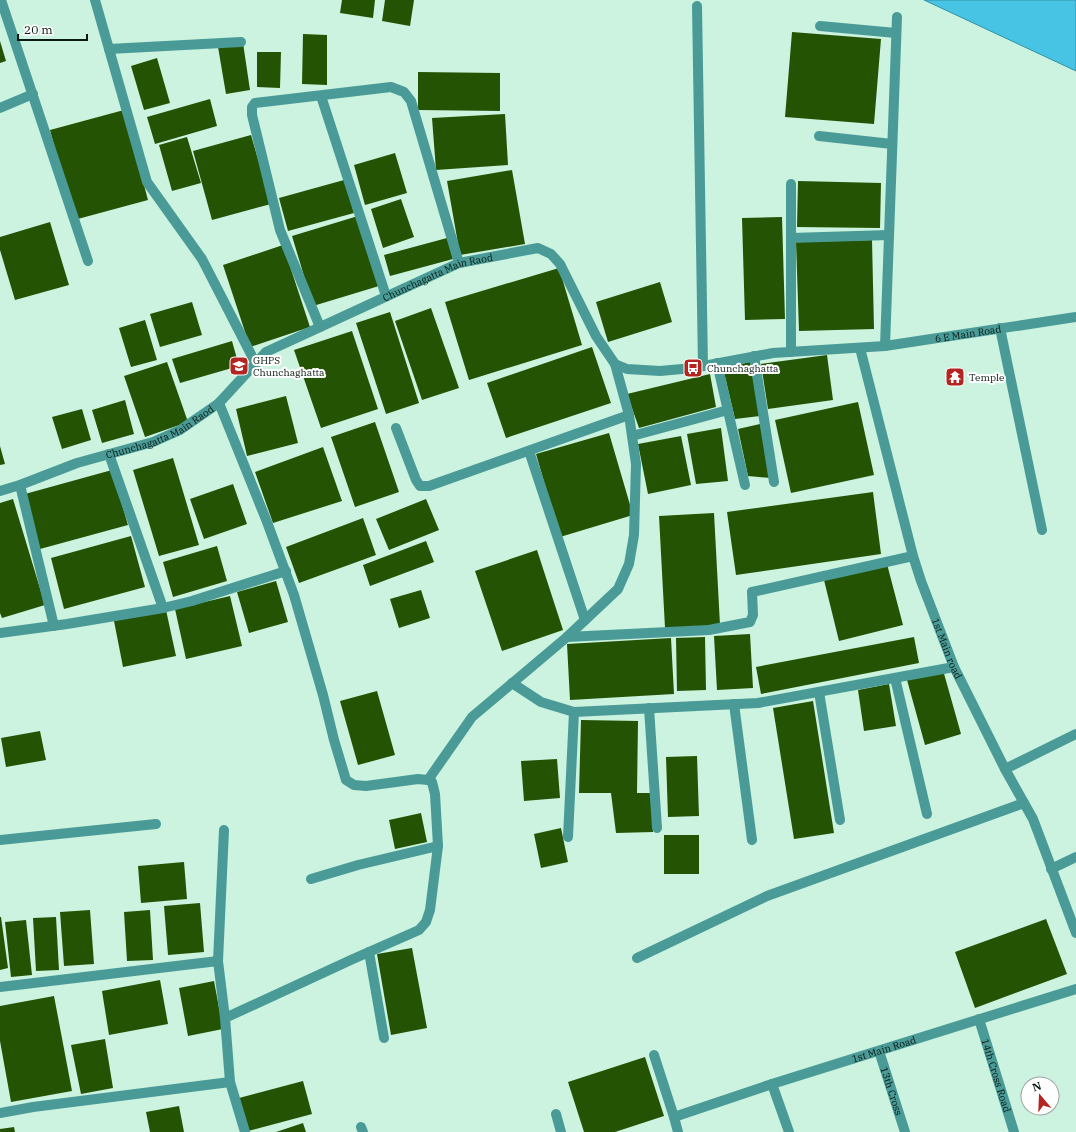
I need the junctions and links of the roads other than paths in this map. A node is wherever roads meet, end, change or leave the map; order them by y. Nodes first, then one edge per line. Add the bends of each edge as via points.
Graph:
1 (1, 0) edge
2 (95, 0) edge
3 (697, 6) dead end
4 (897, 17) dead end
5 (820, 26) dead end
6 (896, 33) junction
7 (241, 42) dead end
8 (109, 49) junction
9 (33, 94) junction
10 (321, 96) junction
11 (0, 108) edge
12 (820, 136) dead end
13 (892, 144) junction
14 (791, 184) dead end
15 (889, 235) junction
16 (791, 238) junction
17 (88, 261) dead end
18 (459, 263) junction
19 (386, 296) junction
20 (1076, 317) edge
21 (320, 327) junction
22 (1000, 328) junction
23 (885, 346) junction
24 (860, 348) junction
25 (791, 352) junction
26 (754, 356) junction
27 (717, 363) junction
28 (256, 364) junction
29 (615, 364) junction
30 (703, 366) junction
31 (219, 403) junction
32 (728, 410) junction
33 (629, 415) junction
34 (396, 428) dead end
35 (632, 436) junction
36 (529, 451) junction
37 (109, 454) junction
38 (774, 482) dead end
39 (20, 485) junction
40 (745, 485) dead end
41 (0, 491) edge
42 (1042, 530) dead end
43 (913, 556) junction
44 (286, 571) junction
45 (163, 608) junction
46 (585, 620) junction
47 (54, 626) junction
48 (0, 633) edge
49 (567, 637) junction
50 (954, 667) junction
51 (895, 678) junction
52 (512, 683) junction
53 (819, 692) junction
54 (734, 704) junction
55 (649, 708) junction
56 (574, 712) junction
57 (1076, 734) edge
58 (1004, 769) junction
59 (428, 780) junction
60 (1024, 803) junction
61 (927, 814) dead end
62 (840, 820) dead end
63 (156, 824) dead end
64 (657, 828) dead end
65 (224, 830) dead end
66 (568, 837) dead end
67 (0, 840) edge
68 (752, 840) dead end
69 (438, 846) junction
70 (1076, 856) edge
71 (1051, 869) junction
72 (311, 879) dead end
73 (1076, 933) edge
74 (369, 952) junction
75 (638, 958) dead end
76 (218, 961) junction
77 (0, 987) edge
78 (1076, 989) edge
79 (225, 1018) junction
80 (979, 1019) junction
81 (384, 1038) dead end
82 (879, 1051) junction
83 (654, 1055) dead end
84 (230, 1082) junction
85 (772, 1084) junction
86 (0, 1113) edge
87 (556, 1114) dead end
88 (674, 1117) junction
89 (245, 1132) edge
90 (561, 1132) edge
91 (678, 1132) edge
92 (789, 1132) edge
93 (906, 1132) edge
94 (1014, 1132) edge

1 - 9 street
2 - 8 street
3 - 30 street
4 - 6 street
5 - 6 street
6 - 13 street
7 - 8 street
8 - 28 street via 147,182 202,259
9 - 11 street
9 - 17 street
10 - 18 street via 391,87 404,92 411,101
10 - 19 street
10 - 21 street via 255,103 252,107 280,230
12 - 13 street
13 - 15 street
14 - 16 street
15 - 16 street
15 - 23 street
16 - 25 street
18 - 19 street, Chunchagatta Main Raod
18 - 29 street, Chunchagatta Main Raod via 538,248 552,254 560,264 596,336
19 - 21 street, Chunchagatta Main Raod
20 - 22 street, 6 E Main Road
21 - 28 street, Chunchagatta Main Raod via 266,352
22 - 23 street, 6 E Main Road
22 - 42 street
23 - 24 street, 6 E Main Road
24 - 25 street
24 - 43 street, 1st Main road
25 - 26 street
26 - 27 street
26 - 38 street
27 - 30 street
27 - 32 street
28 - 31 street, Chunchagatta Main Raod
29 - 30 street via 627,369 660,372
29 - 33 street, Chunchagatta Main Raod
31 - 37 street, Chunchagatta Main Raod via 180,430 153,442
31 - 44 street
32 - 35 street
32 - 40 street
33 - 35 street, Chunchagatta Main Raod
33 - 36 street
34 - 36 street via 420,486 429,486
35 - 46 street, Chunchagatta Main Raod via 636,464 634,535 630,564 618,589
36 - 46 street
37 - 39 street, Chunchagatta Main Raod via 77,463
37 - 45 street
39 - 41 street, Chunchagatta Main Raod
39 - 47 street
43 - 49 street via 752,592 753,616 750,622 710,630
43 - 50 street, 1st Main road
44 - 45 street
44 - 59 street via 346,780 354,785 366,786
45 - 47 street
46 - 49 street, Chunchagatta Main Raod
47 - 48 street
49 - 52 street, Chunchagatta Main Raod
50 - 51 street
50 - 58 street, 1st Main road
51 - 53 street
51 - 61 street
52 - 56 street via 540,702
52 - 59 street, Chunchagatta Main Raod via 472,717
53 - 54 street via 758,703
53 - 62 street
54 - 55 street
54 - 68 street
55 - 56 street
55 - 64 street
56 - 66 street
57 - 58 street
58 - 60 street, 1st Main road
59 - 69 street via 432,782 435,794
60 - 71 street, 1st Main road via 1033,819
60 - 75 street via 767,896
63 - 67 street
65 - 76 street
69 - 72 street
69 - 74 street via 430,910 426,922 419,930
70 - 71 street
71 - 73 street, 1st Main road
74 - 79 street
74 - 81 street
76 - 77 street
76 - 79 street
78 - 80 street, 1st Main Road
79 - 84 street
80 - 82 street, 1st Main Road
80 - 94 street, 14th Cross Road
82 - 85 street, 1st Main Road
82 - 93 street, 13th Cross
83 - 88 street
84 - 86 street
84 - 89 street
85 - 88 street, 1st Main Road
85 - 92 street
87 - 90 street
88 - 91 street

